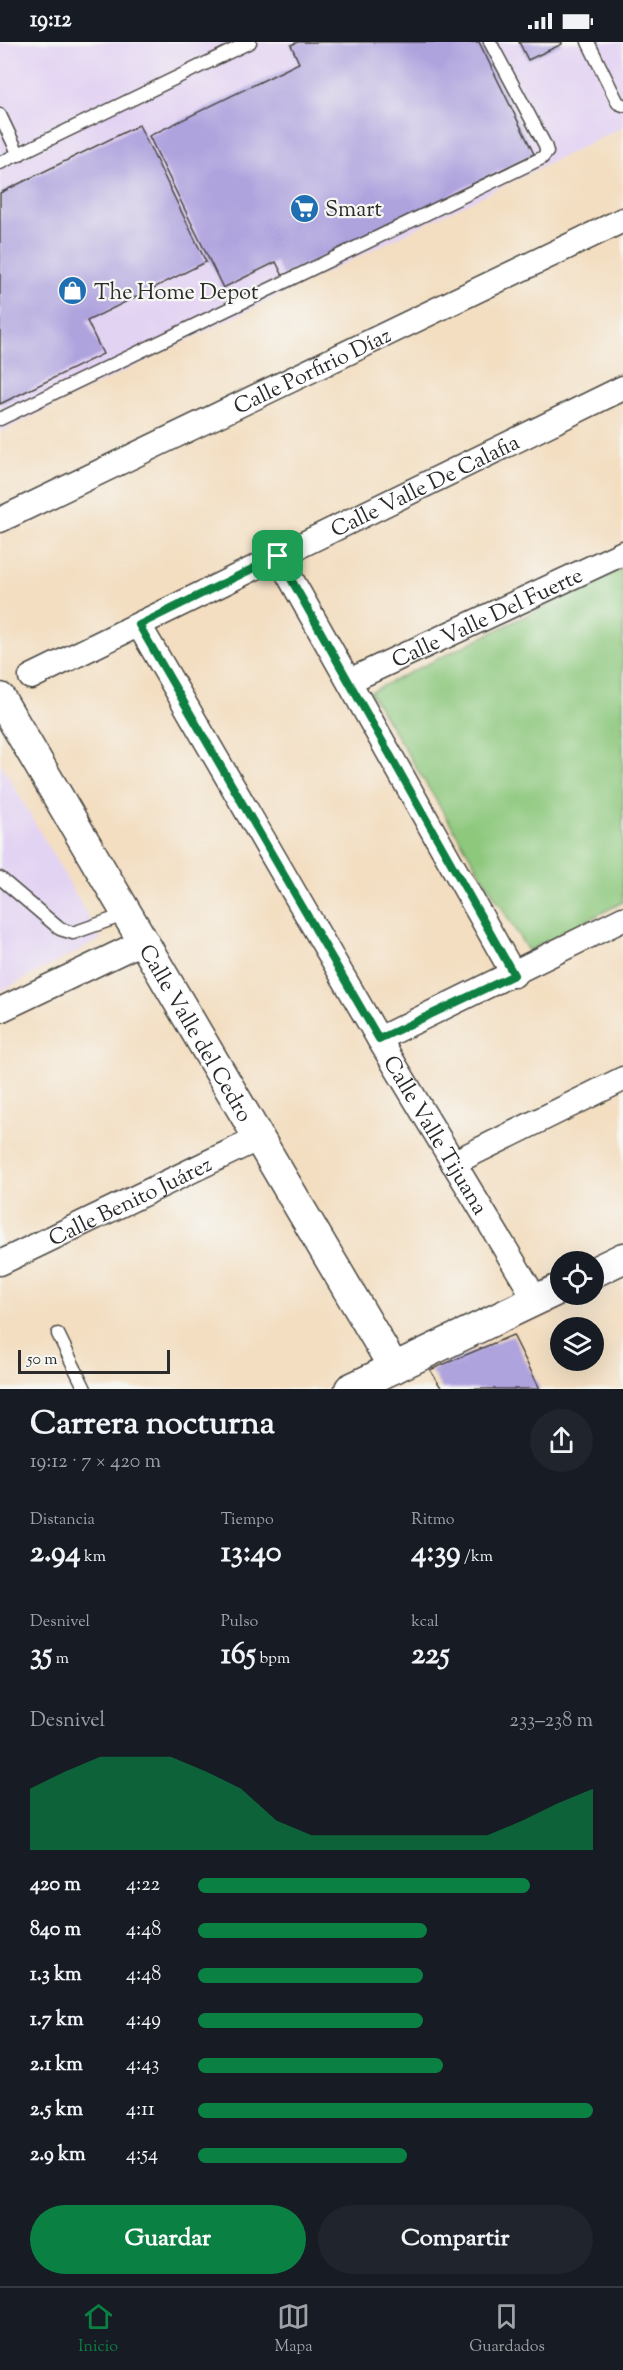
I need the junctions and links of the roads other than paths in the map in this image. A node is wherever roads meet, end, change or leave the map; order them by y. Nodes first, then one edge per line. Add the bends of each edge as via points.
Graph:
1 (250, 42) edge
2 (490, 42) edge
3 (589, 42) edge
4 (623, 105) edge
5 (0, 115) edge
6 (19, 155) junction
7 (0, 163) edge
8 (623, 220) edge
9 (623, 388) edge
10 (0, 419) edge
11 (0, 519) edge
12 (623, 553) edge
13 (278, 556) junction
14 (139, 625) junction
15 (31, 677) dead end
16 (349, 681) junction
17 (0, 698) edge
18 (0, 878) edge
19 (128, 914) junction
20 (623, 919) edge
21 (144, 941) junction
22 (514, 975) junction
23 (0, 1010) edge
24 (379, 1039) junction
25 (623, 1079) edge
26 (259, 1138) junction
27 (453, 1163) junction
28 (0, 1263) edge
29 (548, 1294) edge
30 (58, 1334) dead end
31 (394, 1368) junction
32 (85, 1389) edge
33 (350, 1389) edge

1 - 6 lane
2 - 10 lane via 545,145 542,158
3 - 4 lane via 618,103
5 - 6 lane
6 - 7 lane
8 - 11 street, Calle Porfirio Díaz
9 - 13 street, Calle Valle De Calafia
12 - 16 street, Calle Valle Del Fuerte
13 - 14 street, Calle Valle De Calafia
13 - 16 street
14 - 15 street, Calle Valle De Calafia
14 - 24 street, Calle Valle Tijuana
16 - 22 street
17 - 19 street, Calle Valle del Cedro
18 - 19 lane via 60,929 73,933
19 - 21 street, Calle Valle del Cedro
20 - 22 street
21 - 23 street
21 - 26 street, Calle Valle del Cedro
22 - 24 street
24 - 27 street, Calle Valle Tijuana
25 - 27 street
26 - 28 street, Calle Benito Juárez
26 - 31 street, Calle Valle del Cedro
27 - 29 street, Calle Valle Tijuana
29 - 31 street
30 - 32 lane
31 - 33 street

